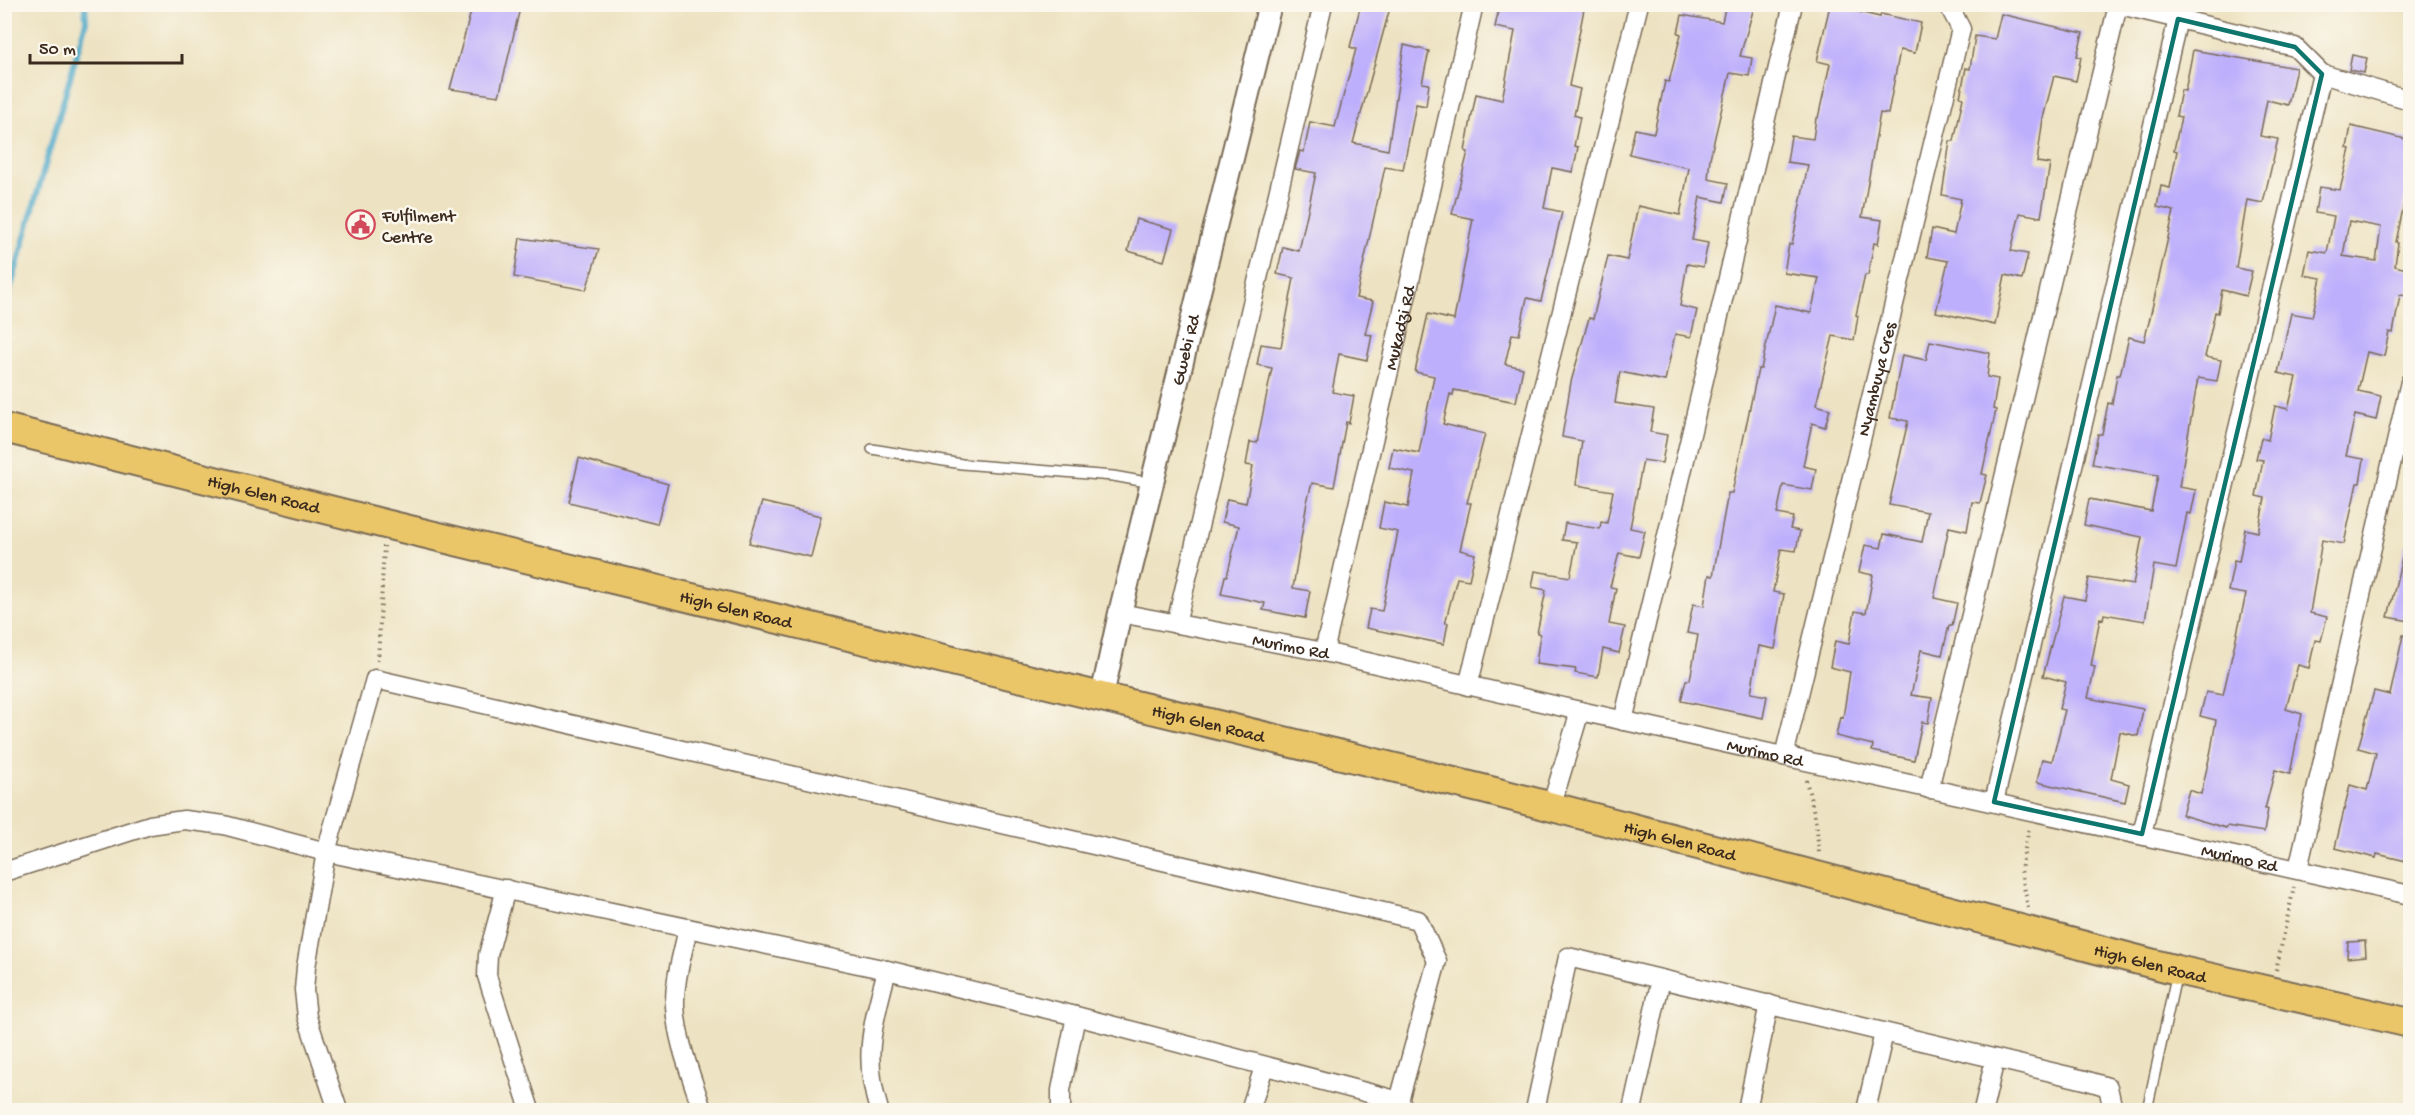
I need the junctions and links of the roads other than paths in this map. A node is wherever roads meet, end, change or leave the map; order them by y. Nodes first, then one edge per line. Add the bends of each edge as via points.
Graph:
1 (1270, 4) edge
2 (1323, 4) edge
3 (1474, 4) edge
4 (1640, 4) edge
5 (1793, 4) edge
6 (1948, 4) edge
7 (2117, 5) edge
8 (2178, 12) edge
9 (2322, 74) junction
10 (2410, 100) edge
11 (2410, 381) edge
12 (4, 428) edge
13 (872, 449) dead end
14 (1152, 483) junction
15 (1120, 613) junction
16 (1176, 624) junction
17 (1324, 652) junction
18 (1468, 686) junction
19 (1102, 696) junction
20 (1580, 711) junction
21 (1623, 721) junction
22 (1793, 758) junction
23 (1929, 789) junction
24 (1994, 802) junction
25 (1551, 807) junction
26 (2142, 834) junction
27 (326, 852) junction
28 (2298, 870) junction
29 (4, 872) edge
30 (506, 889) junction
31 (2410, 895) edge
32 (688, 928) junction
33 (886, 970) junction
34 (2178, 970) junction
35 (1661, 979) junction
36 (1769, 1004) junction
37 (1076, 1016) junction
38 (2410, 1023) edge
39 (1884, 1033) junction
40 (1995, 1059) junction
41 (1264, 1067) junction
42 (1402, 1106) edge
43 (338, 1110) edge
44 (530, 1110) edge
45 (702, 1110) edge
46 (879, 1110) edge
47 (1061, 1110) edge
48 (1251, 1110) edge
49 (1534, 1110) edge
50 (1632, 1110) edge
51 (1747, 1110) edge
52 (1866, 1110) edge
53 (1983, 1110) edge
54 (2113, 1110) edge
55 (2147, 1110) edge

1 - 14 street, Gwebi Rd
2 - 16 street
3 - 17 street, Mukadzi Rd
4 - 18 street
5 - 21 street
6 - 22 street, Nyambuya Cres via 1960,29
7 - 8 street
7 - 23 street
8 - 9 street via 2295,46
8 - 24 street
9 - 10 street
9 - 26 street
11 - 28 street
12 - 19 main road, High Glen Road
13 - 14 lane via 962,464 1113,476
14 - 15 street, Gwebi Rd
15 - 16 street, Murimo Rd
15 - 19 street, Gwebi Rd
16 - 17 street, Murimo Rd
17 - 18 street, Murimo Rd
18 - 20 street, Murimo Rd
19 - 25 main road, High Glen Road
20 - 21 street, Murimo Rd
20 - 25 street
21 - 22 street, Murimo Rd
22 - 23 street, Murimo Rd
23 - 24 street, Murimo Rd
24 - 26 street, Murimo Rd
25 - 34 main road, High Glen Road
26 - 28 street, Murimo Rd
27 - 29 street via 224,825 184,820 117,834
27 - 30 street
27 - 42 street via 375,679 1418,920 1437,962
27 - 43 street via 304,990 307,1017
28 - 31 street, Murimo Rd
30 - 32 street
30 - 44 street via 488,955 487,976
32 - 33 street
32 - 45 street via 675,1005 679,1035
33 - 37 street
33 - 46 street via 869,1055
34 - 38 main road, High Glen Road
34 - 55 lane
35 - 36 street
35 - 49 street via 1568,957
35 - 50 street
36 - 39 street
36 - 51 street
37 - 41 street
37 - 47 street via 1061,1090
39 - 40 street
39 - 52 street
40 - 53 street
40 - 54 street via 2108,1087
41 - 42 street
41 - 48 street

